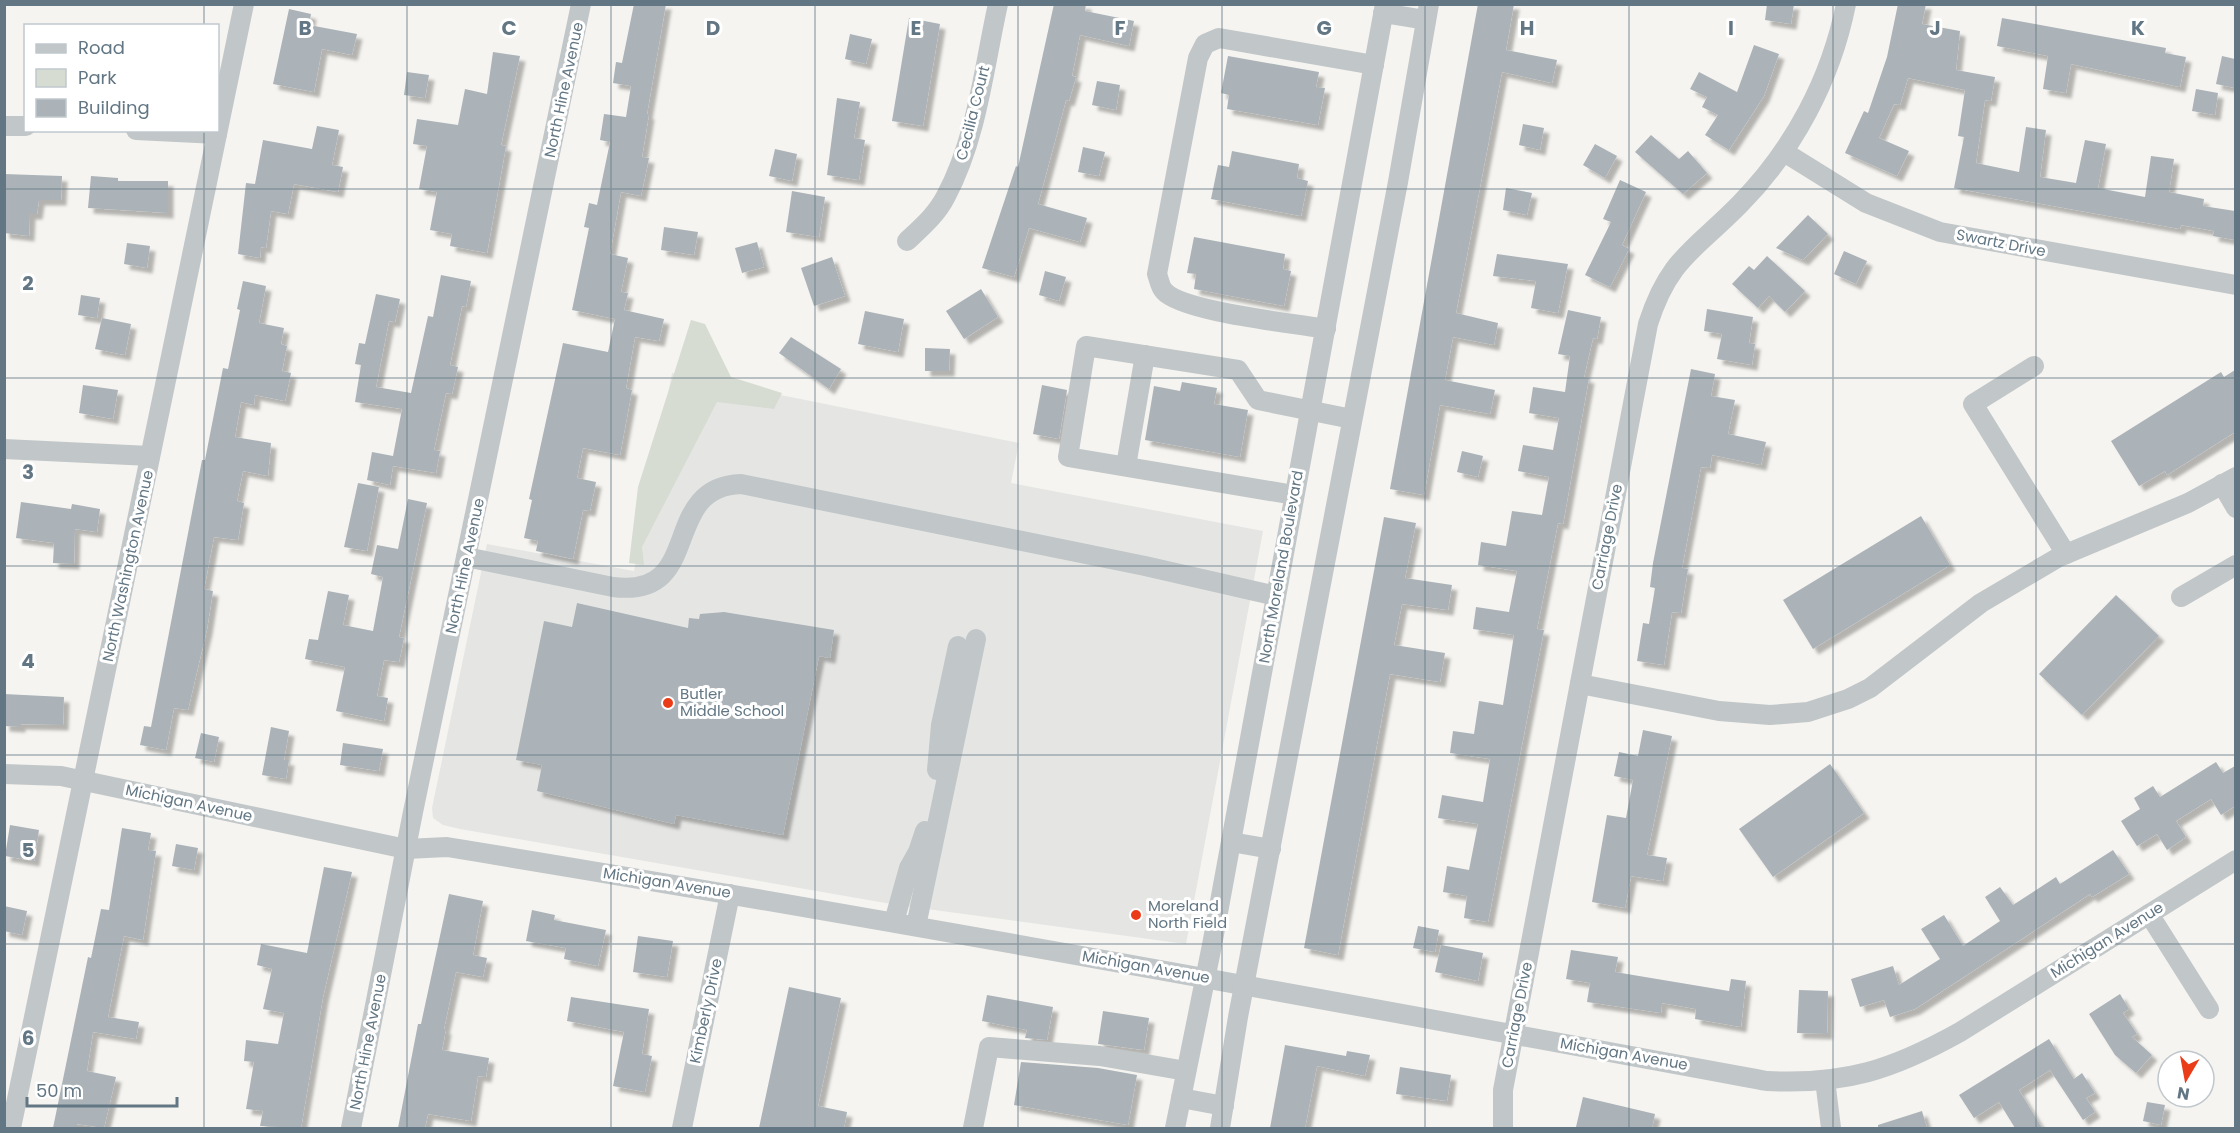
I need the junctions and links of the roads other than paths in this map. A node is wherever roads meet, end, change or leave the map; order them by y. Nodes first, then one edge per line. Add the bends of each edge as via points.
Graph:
1 (244, 4) edge
2 (581, 4) edge
3 (998, 4) edge
4 (1846, 4) edge
5 (1384, 9) edge
6 (1427, 12) edge
7 (1374, 65) junction
8 (219, 124) edge
9 (4, 126) edge
10 (24, 126) edge
11 (176, 132) edge
12 (217, 134) joint
13 (1784, 152) junction
14 (907, 241) dead end
15 (2235, 285) edge
16 (1326, 329) junction
17 (1146, 355) junction
18 (2034, 366) dead end
19 (1310, 410) junction
20 (1352, 419) junction
21 (4, 450) edge
22 (150, 456) junction
23 (1126, 466) junction
24 (2229, 480) edge
25 (1294, 495) junction
26 (2235, 508) edge
27 (2066, 554) junction
28 (466, 557) junction
29 (2235, 565) edge
30 (1276, 596) junction
31 (2181, 597) dead end
32 (976, 639) dead end
33 (958, 646) dead end
34 (1580, 684) junction
35 (4, 774) edge
36 (84, 780) junction
37 (1231, 842) junction
38 (406, 849) junction
39 (1271, 849) junction
40 (2235, 860) edge
41 (730, 894) junction
42 (2149, 914) junction
43 (894, 922) junction
44 (916, 926) junction
45 (1205, 978) junction
46 (1245, 985) junction
47 (2209, 1009) dead end
48 (1513, 1034) junction
49 (1186, 1071) junction
50 (1825, 1080) junction
51 (1181, 1098) junction
52 (1224, 1106) junction
53 (11, 1128) edge
54 (351, 1128) edge
55 (682, 1128) edge
56 (973, 1128) edge
57 (1175, 1128) edge
58 (1220, 1128) edge
59 (1503, 1128) edge
60 (1831, 1128) edge

1 - 8 street, North Washington Avenue
2 - 28 street, North Hine Avenue
3 - 14 street, Cecilia Court via 969,138 958,170 936,213
4 - 13 street, Carriage Drive via 1820,86
5 - 6 street
5 - 7 street, North Moreland Boulevard
6 - 20 street
7 - 16 street, North Moreland Boulevard
7 - 16 street via 1219,39 1205,44 1198,58 1159,262 1157,274 1163,291 1175,299 1198,307
9 - 10 street
11 - 12 street
12 - 22 street, North Washington Avenue
13 - 15 street, Swartz Drive via 1866,203 1940,232
13 - 34 street, Carriage Drive via 1741,204 1683,256 1657,294 1648,324
16 - 19 street, North Moreland Boulevard
17 - 19 street via 1238,370 1258,400
17 - 23 street
17 - 23 street via 1086,346 1068,456
18 - 27 street via 1973,404
19 - 20 street
19 - 25 street, North Moreland Boulevard
20 - 39 street
21 - 22 street
22 - 36 street, North Washington Avenue
23 - 25 street
24 - 26 street
24 - 27 street via 2188,503
25 - 30 street, North Moreland Boulevard
27 - 34 street via 1981,603 1870,688 1808,712 1770,715 1719,711
28 - 30 street via 613,587 627,589 649,584 673,564 687,520 700,501 718,489 741,484
28 - 38 street, North Hine Avenue
29 - 31 street
30 - 37 street, North Moreland Boulevard
32 - 44 street
33 - 43 street via 924,836 909,868
34 - 48 street, Carriage Drive
35 - 36 street, Michigan Avenue
36 - 38 street, Michigan Avenue
36 - 53 street, North Washington Avenue
37 - 39 street
37 - 45 street, North Moreland Boulevard
38 - 41 street, Michigan Avenue via 447,847
38 - 54 street, North Hine Avenue
39 - 46 street
40 - 42 street, Michigan Avenue
41 - 43 street, Michigan Avenue
41 - 55 street, Kimberly Drive
42 - 47 street
42 - 50 street, Michigan Avenue via 1915,1057 1854,1077
43 - 44 street, Michigan Avenue
44 - 45 street, Michigan Avenue
45 - 46 street, Michigan Avenue
45 - 49 street, North Moreland Boulevard
46 - 48 street, Michigan Avenue
46 - 52 street
48 - 50 street, Michigan Avenue via 1767,1081
48 - 59 street, Carriage Drive via 1503,1089
49 - 51 street, North Moreland Boulevard
49 - 56 street via 1100,1056 989,1047
50 - 60 street
51 - 52 street
51 - 57 street, North Moreland Boulevard
52 - 58 street

